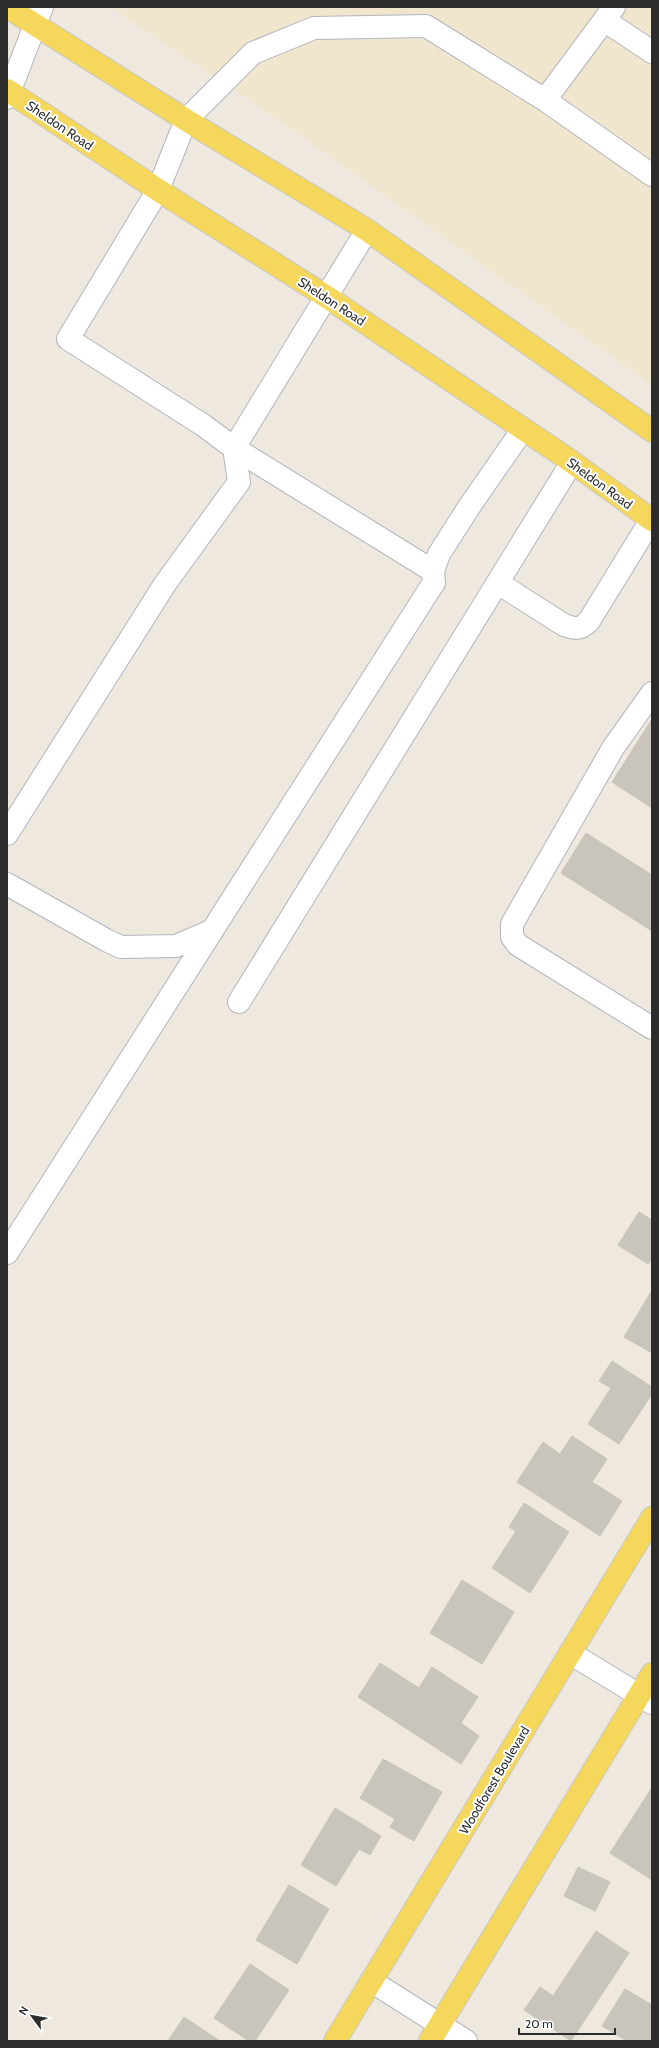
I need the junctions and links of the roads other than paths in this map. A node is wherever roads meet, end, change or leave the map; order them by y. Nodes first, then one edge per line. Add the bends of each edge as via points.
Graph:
1 (7, 7) edge
2 (609, 13) edge
3 (38, 16) edge
4 (652, 52) edge
5 (8, 93) edge
6 (545, 100) junction
7 (186, 120) junction
8 (652, 175) edge
9 (158, 190) junction
10 (367, 230) junction
11 (327, 297) junction
12 (523, 429) junction
13 (652, 431) edge
14 (234, 448) junction
15 (572, 462) junction
16 (652, 520) edge
17 (433, 572) junction
18 (498, 583) junction
19 (652, 693) edge
20 (7, 834) edge
21 (7, 884) edge
22 (213, 930) junction
23 (239, 1002) dead end
24 (652, 1028) edge
25 (7, 1253) edge
26 (652, 1518) edge
27 (570, 1653) junction
28 (652, 1674) edge
29 (646, 1699) edge
30 (371, 1981) junction
31 (435, 2033) edge
32 (335, 2041) edge
33 (466, 2041) edge

1 - 3 main road
2 - 4 street
2 - 6 street
3 - 5 street
3 - 7 main road
5 - 9 main road, Sheldon Road
6 - 7 street via 426,26 314,28 253,53
6 - 8 street
7 - 9 street
7 - 10 main road
9 - 11 main road, Sheldon Road
9 - 14 street via 68,339 203,425
10 - 11 street
10 - 13 main road
11 - 12 main road, Sheldon Road
11 - 14 street
12 - 15 main road, Sheldon Road
12 - 17 street via 469,506 439,554
14 - 17 street
14 - 20 street via 239,482 165,584
15 - 16 main road, Sheldon Road
15 - 18 street
16 - 18 street via 589,621 582,628 564,626
17 - 22 street via 432,587
18 - 23 street
19 - 24 street via 613,748 512,924 512,937 518,945
21 - 22 street via 121,947 176,946
22 - 25 street
26 - 27 main road, Woodforest Boulevard
27 - 29 street
27 - 30 main road, Woodforest Boulevard
28 - 29 main road
29 - 31 main road
30 - 31 street
30 - 32 main road, Woodforest Boulevard
31 - 33 street

